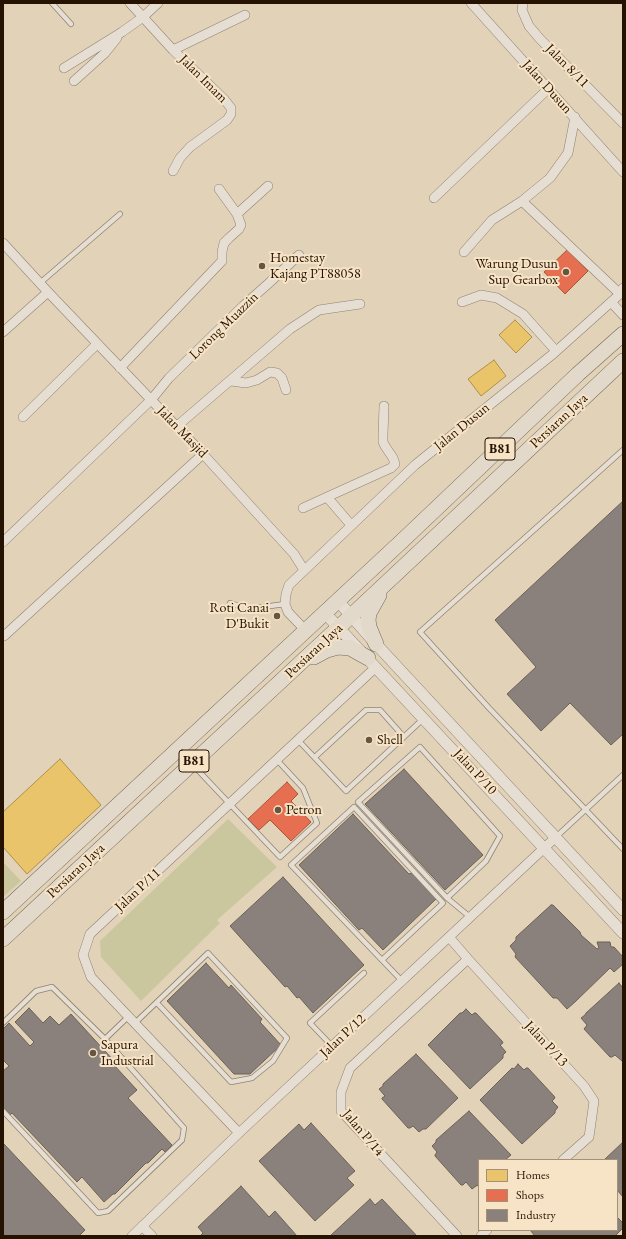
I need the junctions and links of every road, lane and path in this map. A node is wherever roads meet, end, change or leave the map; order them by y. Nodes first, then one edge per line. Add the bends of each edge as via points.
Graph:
1 (52, 3) edge
2 (130, 3) edge
3 (158, 3) edge
4 (472, 3) edge
5 (523, 3) edge
6 (246, 15) dead end
7 (143, 17) junction
8 (72, 24) dead end
9 (122, 32) junction
10 (173, 50) junction
11 (64, 68) dead end
12 (74, 81) dead end
13 (549, 88) junction
14 (575, 118) junction
15 (623, 123) edge
16 (173, 172) dead end
17 (623, 172) edge
18 (268, 186) dead end
19 (219, 189) dead end
20 (434, 198) dead end
21 (522, 201) junction
22 (120, 214) dead end
23 (237, 214) junction
24 (3, 243) edge
25 (464, 252) dead end
26 (299, 255) dead end
27 (40, 283) junction
28 (621, 291) edge
29 (48, 292) junction
30 (462, 302) dead end
31 (611, 302) junction
32 (360, 304) dead end
33 (623, 315) edge
34 (3, 332) edge
35 (623, 334) edge
36 (97, 344) junction
37 (556, 351) junction
38 (623, 361) edge
39 (120, 368) junction
40 (231, 381) junction
41 (286, 390) dead end
42 (151, 400) junction
43 (384, 406) dead end
44 (23, 417) dead end
45 (176, 427) junction
46 (623, 450) edge
47 (203, 454) junction
48 (327, 497) junction
49 (303, 508) dead end
50 (351, 525) junction
51 (3, 542) edge
52 (304, 570) junction
53 (386, 584) junction
54 (338, 601) junction
55 (230, 603) dead end
56 (285, 604) junction
57 (325, 613) junction
58 (351, 616) junction
59 (339, 628) junction
60 (306, 631) junction
61 (4, 636) edge
62 (376, 644) junction
63 (372, 663) junction
64 (298, 665) junction
65 (424, 718) junction
66 (404, 737) junction
67 (298, 740) junction
68 (315, 758) junction
69 (277, 760) junction
70 (192, 763) junction
71 (623, 775) edge
72 (230, 804) junction
73 (587, 810) junction
74 (556, 837) junction
75 (544, 848) junction
76 (623, 849) edge
77 (447, 898) junction
78 (623, 910) edge
79 (3, 912) edge
80 (470, 917) junction
81 (623, 932) edge
82 (449, 937) junction
83 (3, 939) edge
84 (382, 960) junction
85 (468, 960) junction
86 (364, 973) dead end
87 (402, 981) junction
88 (157, 1002) junction
89 (132, 1020) junction
90 (3, 1023) edge
91 (105, 1040) junction
92 (332, 1046) junction
93 (3, 1111) edge
94 (239, 1133) junction
95 (564, 1159) edge
96 (142, 1226) junction
97 (132, 1236) edge
98 (152, 1236) edge
99 (457, 1236) edge

1 - 8 lane
2 - 7 street, Jalan Imam
3 - 7 street
4 - 13 street, Jalan Dusun
5 - 15 street, Jalan 8/11 via 522,10 529,26
6 - 10 street
7 - 9 street
7 - 10 street, Jalan Imam
9 - 11 street
9 - 12 street via 106,53
10 - 16 street, Jalan Imam via 224,99 232,114 221,126 190,147 180,158
13 - 14 street, Jalan Dusun
13 - 20 street
14 - 17 street, Jalan Dusun
14 - 21 street via 568,153 550,178
18 - 23 street
19 - 23 street
21 - 25 street via 492,220
21 - 28 street
22 - 27 lane
23 - 39 street via 241,225 224,243 222,261
24 - 27 street, Jalan Masjid
26 - 42 street, Lorong Muazzin via 169,378
27 - 29 street, Jalan Masjid
28 - 31 street, Jalan Dusun
29 - 34 street
29 - 36 street, Jalan Masjid
30 - 37 street via 481,295 497,298 523,314
31 - 33 street
31 - 37 street, Jalan Dusun
32 - 40 street via 319,310 290,329
35 - 54 main road, Persiaran Jaya / B81
36 - 39 street, Jalan Masjid
36 - 44 street
37 - 50 street, Jalan Dusun via 415,465
38 - 53 main road, Persiaran Jaya / B81
39 - 42 street, Jalan Masjid
40 - 41 street via 246,383 270,372 277,373 282,378
40 - 45 street
42 - 45 street, Jalan Masjid
42 - 51 street, Lorong Muazzin
43 - 48 street via 383,442 395,464
45 - 47 street, Jalan Masjid
46 - 73 lane via 420,632
47 - 52 street, Jalan Masjid via 294,554
47 - 61 street
48 - 49 street
48 - 50 street
50 - 52 street, Jalan Dusun
52 - 56 street via 289,585
53 - 58 main road, Persiaran Jaya / B81
53 - 62 main road via 369,613 369,626
54 - 57 main road, Persiaran Jaya / B81
54 - 58 street, Jalan P/10
55 - 56 lane via 248,609
56 - 60 street via 288,612
57 - 59 street, Jalan P/10
57 - 60 main road, Persiaran Jaya / B81
58 - 59 main road, Persiaran Jaya / B81
58 - 62 street, Jalan P/10
59 - 63 street, Jalan P/10
59 - 64 main road, Persiaran Jaya / B81
60 - 79 main road, Persiaran Jaya / B81
62 - 74 street, Jalan P/10
63 - 64 main road via 350,648 338,647
63 - 65 street, Jalan P/10
63 - 67 street, Jalan P/11
64 - 70 main road, Persiaran Jaya / B81
65 - 66 lane
65 - 75 street, Jalan P/10
66 - 68 lane via 380,710 366,710
66 - 68 lane via 346,791
67 - 68 lane
67 - 69 street, Jalan P/11
69 - 72 street, Jalan P/11
69 - 72 lane via 303,788 317,823 280,857
70 - 72 lane
70 - 83 main road, Persiaran Jaya / B81
71 - 73 lane
72 - 89 street, Jalan P/11 via 90,934 82,955 91,977
73 - 74 lane
73 - 76 lane
74 - 75 street, Jalan P/12
74 - 78 street, Jalan P/10
75 - 80 street, Jalan P/12
75 - 81 street, Jalan P/10
77 - 77 lane via 358,802 420,747 500,836 486,861
77 - 80 lane
80 - 82 street, Jalan P/12
82 - 85 street, Jalan P/13
82 - 87 street, Jalan P/12
84 - 84 lane via 291,865 354,807 443,903
84 - 87 lane
85 - 95 street, Jalan P/13 via 584,1086 594,1101 589,1137
85 - 99 street, Jalan P/14 via 350,1068 341,1092 341,1111
86 - 92 lane via 310,1023
87 - 92 street, Jalan P/12
88 - 88 lane via 208,953 287,1038 273,1061 252,1078 231,1082
88 - 89 lane
89 - 91 lane
89 - 94 street, Jalan P/11
90 - 91 lane via 36,991 52,987
91 - 93 lane via 184,1128 182,1140 108,1211 98,1213
92 - 94 street, Jalan P/12
94 - 96 street, Jalan P/12
96 - 97 street, Jalan P/12
96 - 98 street

